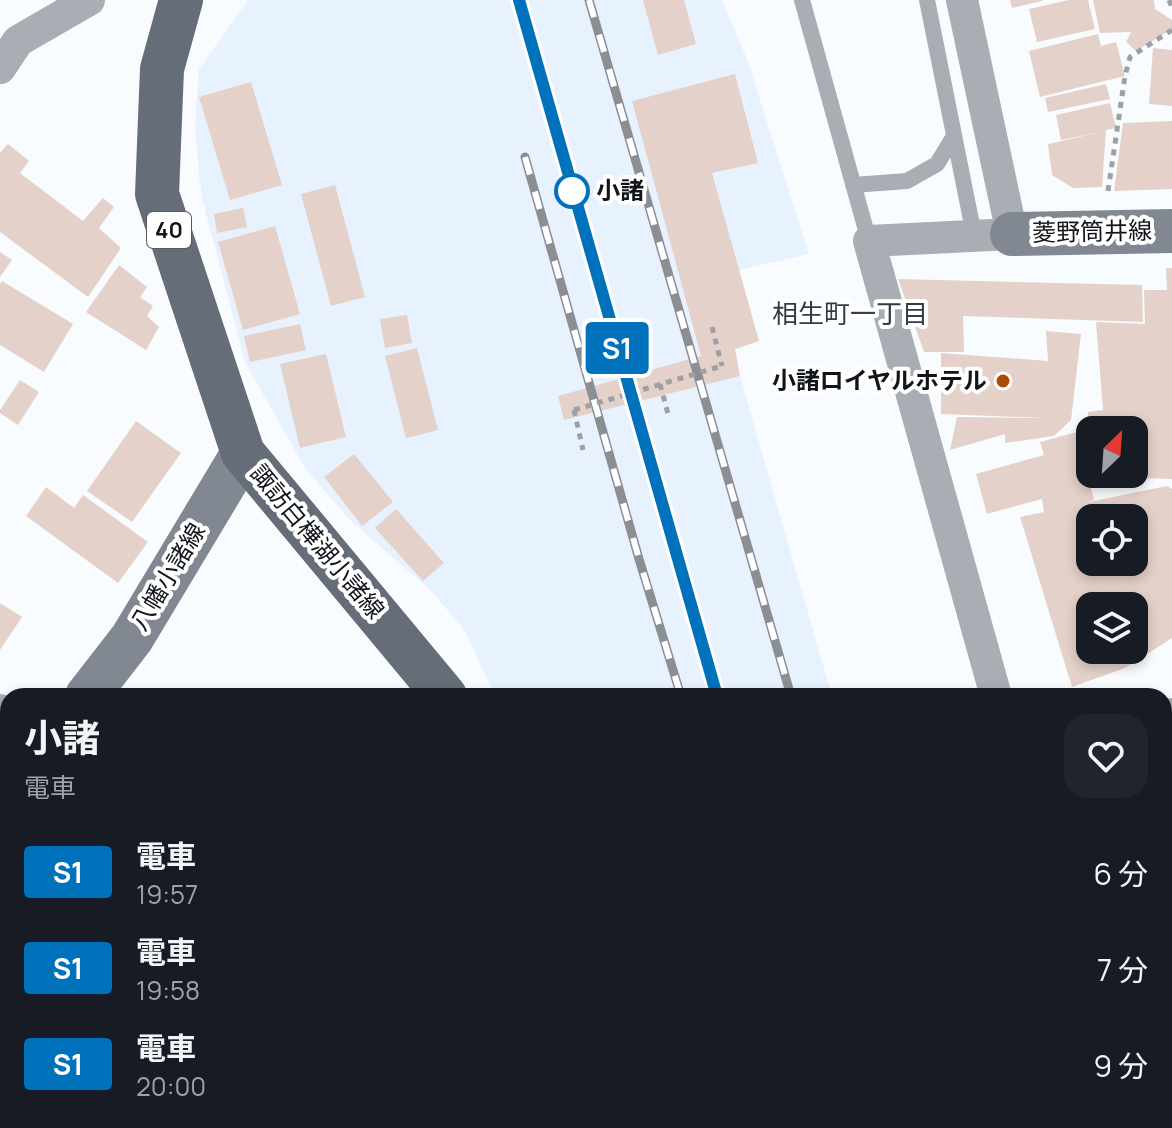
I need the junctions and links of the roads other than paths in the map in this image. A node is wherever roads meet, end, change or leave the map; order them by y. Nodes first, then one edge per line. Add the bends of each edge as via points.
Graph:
1 (89, 0) edge
2 (181, 0) edge
3 (802, 0) edge
4 (818, 0) edge
5 (927, 0) edge
6 (962, 0) edge
7 (808, 21) junction
8 (0, 68) edge
9 (954, 136) junction
10 (853, 185) junction
11 (992, 229) junction
12 (1172, 231) edge
13 (869, 241) junction
14 (243, 453) junction
15 (93, 688) edge
16 (438, 688) edge
17 (994, 688) edge

1 - 8 street via 18,41
2 - 14 main road, 諏訪白樺湖小諸線 / 40 via 162,69 157,194
3 - 7 lane
4 - 7 lane
5 - 9 lane
6 - 11 street
7 - 10 lane
9 - 10 lane via 937,164 907,181
9 - 11 lane
10 - 13 lane
11 - 12 main road, 菱野筒井線
11 - 13 street
13 - 17 street
14 - 15 main road, 八幡小諸線 via 132,638
14 - 16 main road, 諏訪白樺湖小諸線 / 40

